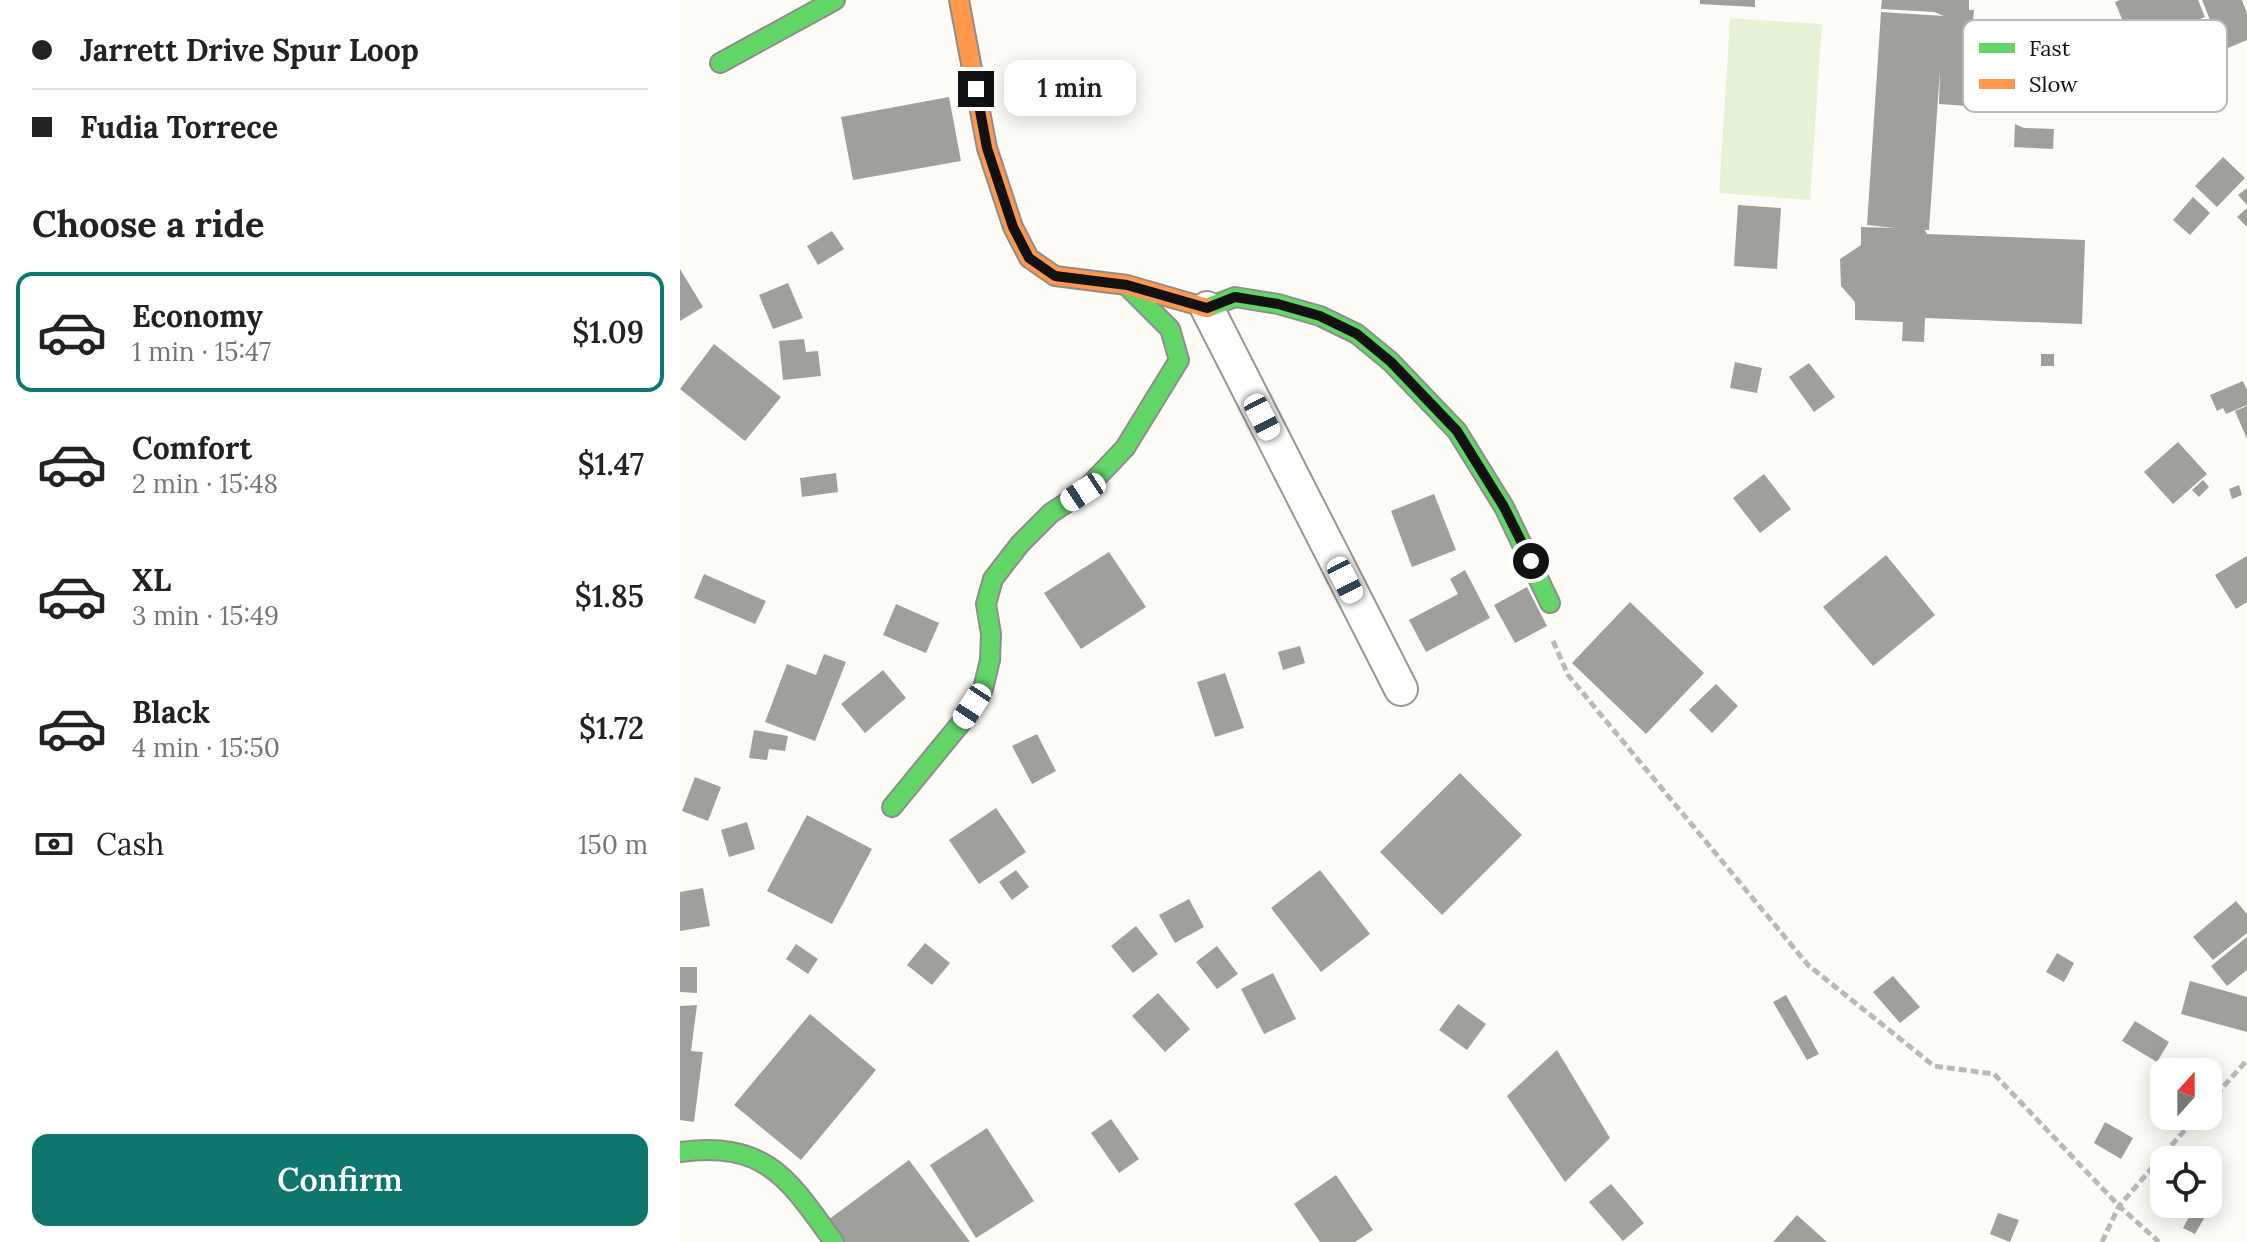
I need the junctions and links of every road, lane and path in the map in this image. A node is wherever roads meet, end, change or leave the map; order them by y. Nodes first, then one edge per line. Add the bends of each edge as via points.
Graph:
1 (835, 0) edge
2 (959, 0) edge
3 (720, 63) dead end
4 (1127, 285) junction
5 (1207, 308) junction
6 (1550, 603) joint
7 (1401, 689) dead end
8 (892, 807) dead end
9 (2247, 1060) edge
10 (2222, 1088) edge
11 (2185, 1130) edge
12 (680, 1152) edge
13 (2119, 1206) junction
14 (834, 1242) edge
15 (2102, 1242) edge
16 (2159, 1242) edge

1 - 3 street
2 - 4 street via 987,148 1029,258 1055,276
4 - 5 street
4 - 8 street via 1170,329 1179,360 1125,448 1083,492 1051,513 993,579 986,604 991,634 983,689
5 - 6 street via 1235,297 1320,316 1357,334 1391,362 1457,431 1504,507
5 - 7 street
6 - 13 path via 1551,635 1568,675 1808,965 1934,1066 1994,1074
9 - 10 path
11 - 13 path
12 - 14 street via 724,1148 756,1156 781,1172
13 - 15 path
13 - 16 path

